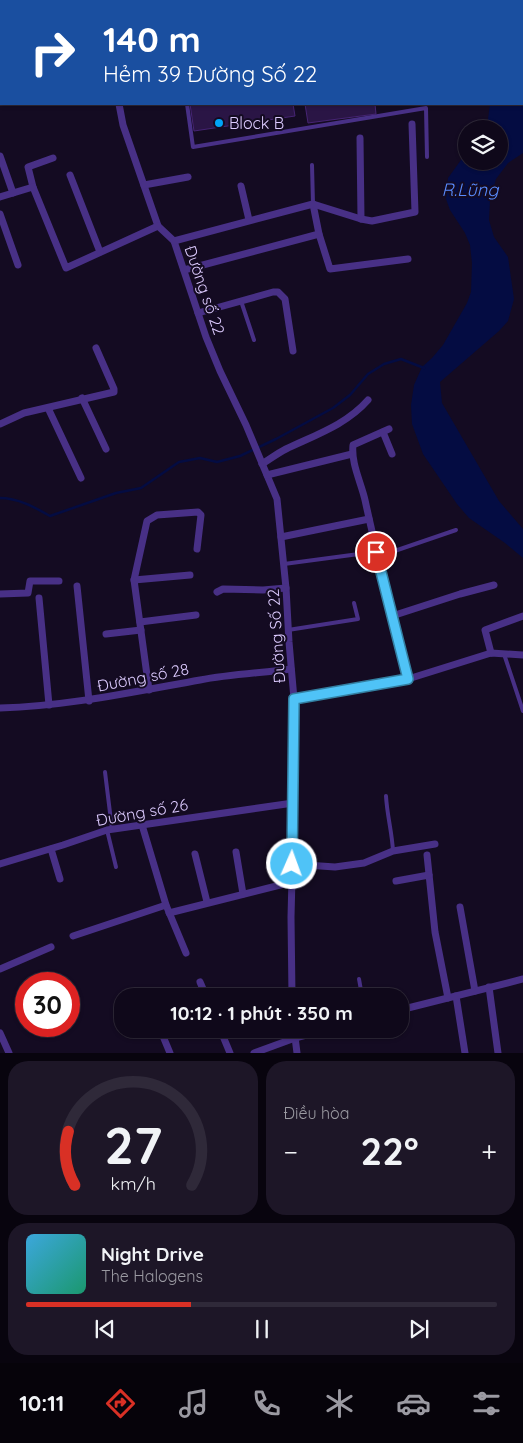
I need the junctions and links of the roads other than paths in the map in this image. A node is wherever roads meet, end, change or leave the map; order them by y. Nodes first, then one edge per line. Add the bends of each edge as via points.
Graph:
1 (118, 105) edge
2 (187, 105) edge
3 (412, 124) dead end
4 (360, 138) dead end
5 (0, 156) edge
6 (427, 157) dead end
7 (53, 158) dead end
8 (312, 165) dead end
9 (70, 175) dead end
10 (188, 177) dead end
11 (144, 185) junction
12 (241, 186) dead end
13 (34, 187) junction
14 (13, 193) junction
15 (0, 197) edge
16 (313, 204) junction
17 (0, 214) edge
18 (362, 219) junction
19 (249, 220) junction
20 (158, 226) junction
21 (319, 234) junction
22 (174, 241) junction
23 (100, 252) junction
24 (408, 259) dead end
25 (18, 265) dead end
26 (184, 270) junction
27 (241, 301) junction
28 (198, 314) junction
29 (254, 340) dead end
30 (96, 348) dead end
31 (293, 351) dead end
32 (82, 398) junction
33 (368, 400) dead end
34 (48, 408) junction
35 (0, 424) edge
36 (106, 449) dead end
37 (352, 454) junction
38 (392, 454) dead end
39 (261, 460) junction
40 (267, 475) junction
41 (81, 478) dead end
42 (369, 519) junction
43 (456, 530) dead end
44 (281, 536) junction
45 (197, 549) dead end
46 (359, 554) dead end
47 (377, 557) junction
48 (284, 564) junction
49 (190, 576) dead end
50 (134, 580) junction
51 (59, 581) dead end
52 (494, 585) dead end
53 (77, 586) dead end
54 (286, 588) junction
55 (217, 592) dead end
56 (0, 594) edge
57 (39, 598) dead end
58 (354, 604) dead end
59 (196, 615) dead end
60 (392, 616) junction
61 (523, 616) edge
62 (141, 626) junction
63 (288, 630) junction
64 (106, 634) dead end
65 (491, 653) junction
66 (504, 654) junction
67 (523, 655) edge
68 (291, 669) junction
69 (408, 679) junction
70 (149, 690) junction
71 (294, 699) junction
72 (90, 700) junction
73 (49, 705) junction
74 (0, 708) edge
75 (523, 711) edge
76 (105, 772) dead end
77 (386, 796) dead end
78 (293, 803) junction
79 (142, 826) junction
80 (110, 829) junction
81 (435, 844) dead end
82 (51, 849) junction
83 (393, 851) junction
84 (236, 852) dead end
85 (195, 854) dead end
86 (427, 855) dead end
87 (0, 864) edge
88 (292, 864) junction
89 (116, 867) dead end
90 (429, 875) junction
91 (60, 879) dead end
92 (396, 881) dead end
93 (292, 882) junction
94 (243, 894) junction
95 (207, 902) junction
96 (166, 904) junction
97 (460, 907) dead end
98 (169, 913) junction
99 (73, 936) dead end
100 (52, 947) dead end
101 (186, 953) dead end
102 (0, 969) edge
103 (358, 979) dead end
104 (523, 979) edge
105 (200, 982) dead end
106 (489, 987) junction
107 (203, 988) edge
108 (292, 988) edge
109 (360, 988) edge
110 (475, 991) junction
111 (456, 996) junction
112 (448, 998) junction
113 (409, 1008) edge
114 (0, 1034) edge
115 (164, 1038) edge
116 (224, 1038) edge
117 (295, 1038) joint
118 (9, 1053) edge
119 (170, 1053) edge
120 (230, 1053) edge
121 (254, 1053) edge
122 (297, 1053) edge
123 (466, 1053) edge
124 (498, 1053) edge

1 - 11 street, Đường số 22
2 - 6 lane via 193,147 426,108
3 - 18 street via 415,212 372,221
4 - 18 street
5 - 14 street
7 - 13 street via 28,167
8 - 16 lane
9 - 23 street
10 - 11 street
11 - 20 street, Đường số 22
12 - 19 street
13 - 14 street
13 - 23 street via 66,268
14 - 15 street
16 - 18 street
16 - 19 street
16 - 21 street
17 - 25 street
19 - 22 street
20 - 22 street, Đường số 22
20 - 23 street
21 - 24 street via 331,269
21 - 26 street
22 - 26 street, Đường số 22
26 - 28 street, Đường số 22
27 - 28 street
27 - 29 lane
27 - 31 street via 280,293 285,299
28 - 39 street, Đường số 22
30 - 32 street via 114,392
32 - 34 street
32 - 36 street
33 - 39 street via 345,421
34 - 35 street via 24,413
34 - 41 street
37 - 38 street via 353,445 386,430
37 - 40 street
37 - 42 street
39 - 40 street, Đường Số 22
40 - 44 street, Đường Số 22 via 277,499
42 - 44 street
42 - 47 street
43 - 47 lane
44 - 48 street, Đường Số 22
45 - 50 street via 198,512 149,518
46 - 48 lane
47 - 60 street
48 - 54 street, Đường Số 22
49 - 50 street
50 - 62 street
51 - 56 street via 30,581 28,594
52 - 60 street
53 - 72 street
54 - 55 street via 223,589
54 - 63 street, Đường Số 22
57 - 73 street
58 - 63 lane via 358,619
59 - 62 street
60 - 69 street
61 - 65 street via 485,630
62 - 64 street
62 - 70 street
63 - 68 street, Đường Số 22
65 - 66 street
65 - 69 street
66 - 67 street
66 - 75 lane
68 - 70 street, Đường số 28
68 - 71 street, Đường Số 22
69 - 71 street
70 - 72 street, Đường số 28
71 - 78 street, Đường Số 22
72 - 73 street, Đường số 28
73 - 74 street, Đường số 28
76 - 80 lane
77 - 83 lane
78 - 79 street, Đường số 26
78 - 88 street, Đường Số 22
79 - 80 street, Đường số 26
79 - 96 street
80 - 82 street, Đường số 26
80 - 89 lane
81 - 83 street
82 - 87 street, Đường số 26
82 - 91 street
83 - 88 street via 364,864 335,867
84 - 94 street
85 - 95 street
86 - 90 street
88 - 93 street, Đường Số 22
90 - 92 street
90 - 112 street via 435,932
93 - 94 street
93 - 108 street, Đường Số 22
94 - 95 street
95 - 98 street
96 - 98 street
96 - 99 street
97 - 110 street
98 - 101 street
100 - 102 street
103 - 109 lane
104 - 106 street
105 - 107 street
106 - 110 street
106 - 124 street
110 - 111 street
111 - 112 street
111 - 123 street
112 - 113 street
114 - 118 street
115 - 119 street
116 - 120 street
117 - 121 street
117 - 122 street

